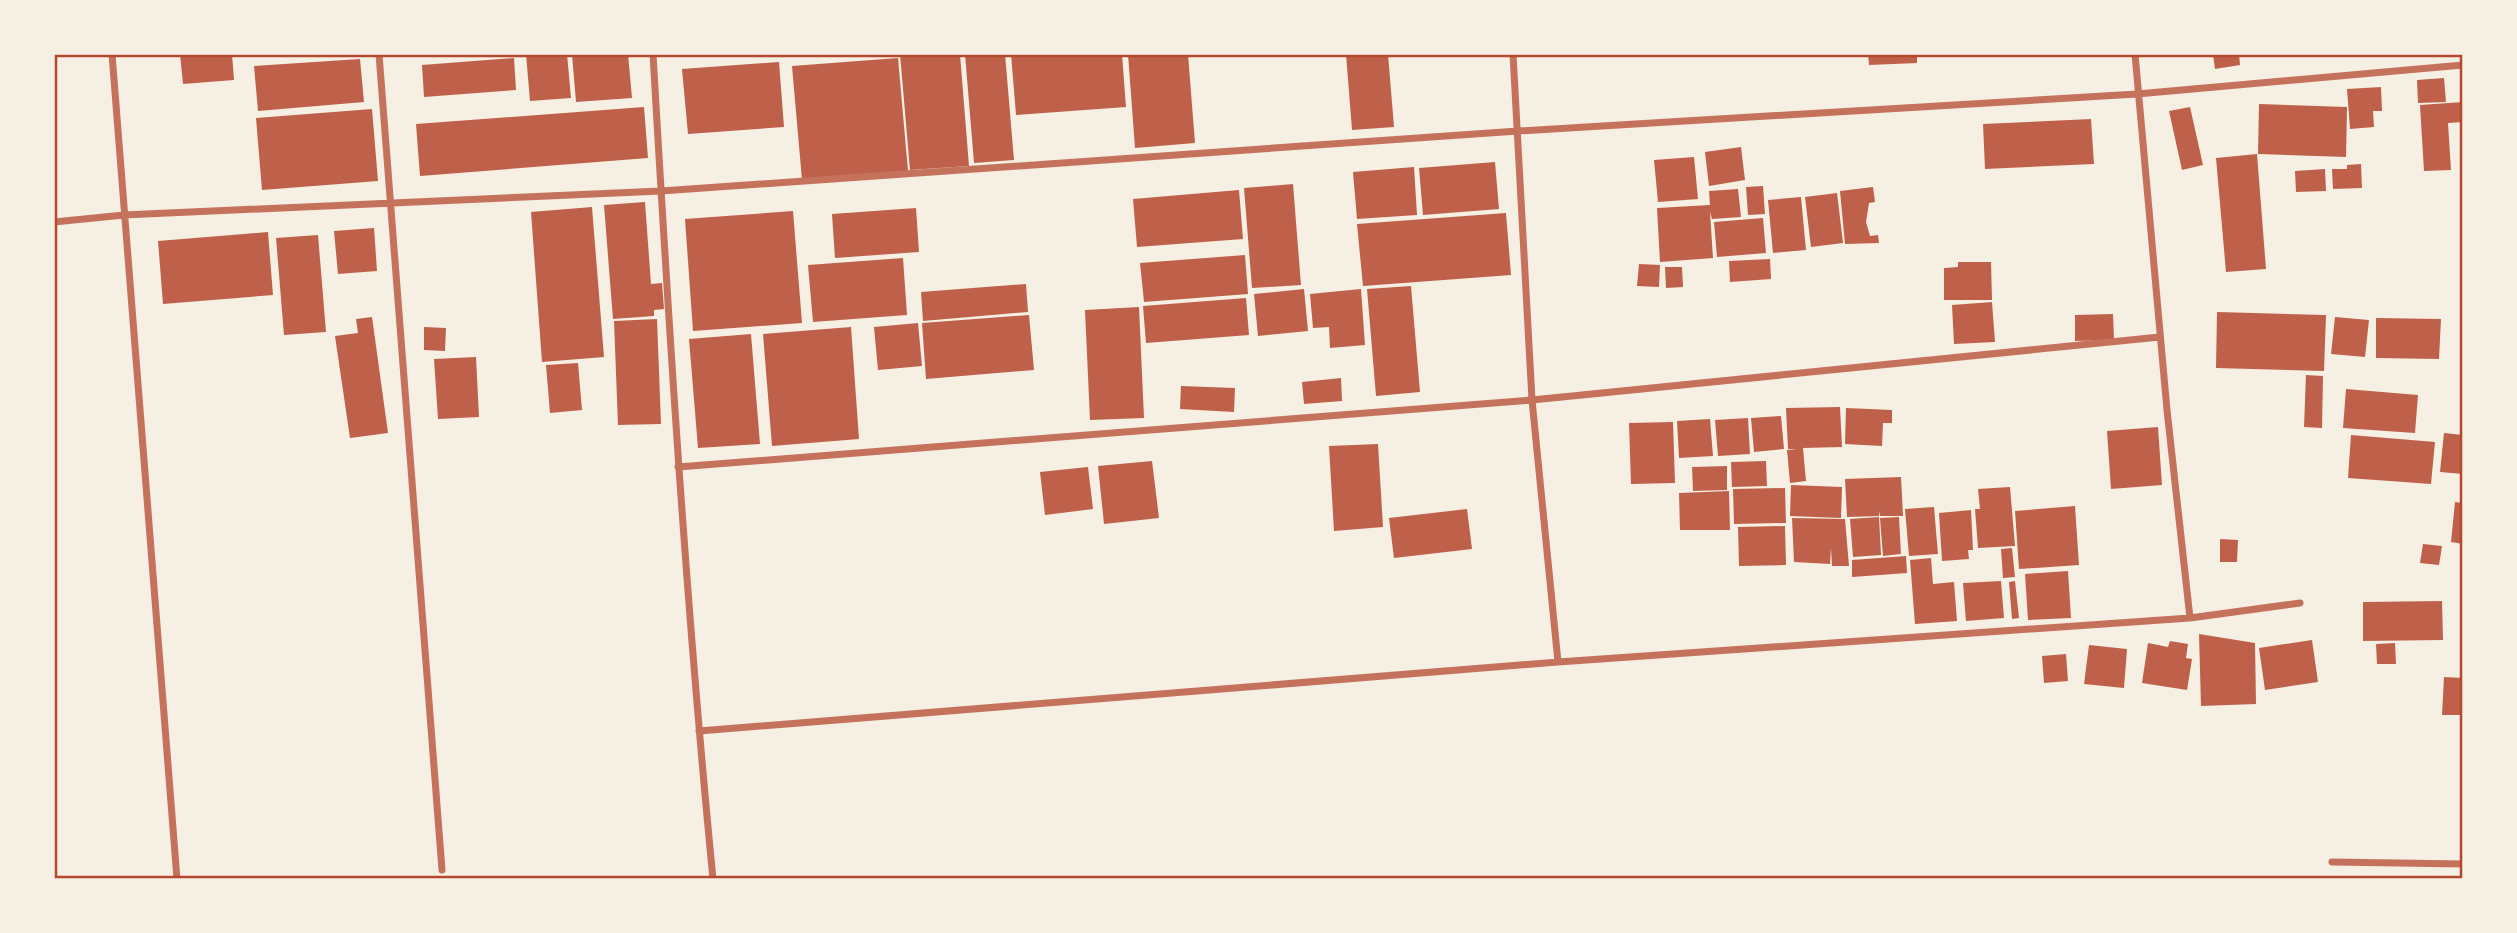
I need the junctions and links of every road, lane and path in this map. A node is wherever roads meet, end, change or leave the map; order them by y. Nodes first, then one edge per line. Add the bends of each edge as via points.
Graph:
1 (112, 54) edge
2 (379, 54) edge
3 (653, 54) edge
4 (1513, 54) edge
5 (2135, 54) edge
6 (2463, 65) edge
7 (2137, 94) junction
8 (1518, 131) junction
9 (661, 191) junction
10 (390, 201) junction
11 (124, 215) junction
12 (54, 222) edge
13 (2160, 337) junction
14 (1532, 400) junction
15 (678, 467) junction
16 (2300, 603) dead end
17 (2190, 618) junction
18 (1558, 662) junction
19 (699, 731) junction
20 (2332, 862) dead end
21 (2463, 864) edge
22 (442, 870) dead end
23 (177, 879) edge
24 (713, 879) edge

1 - 11 street
2 - 10 street
3 - 9 street
4 - 8 street
5 - 7 street
6 - 7 street
7 - 8 street
7 - 13 street
8 - 9 street
8 - 14 street
9 - 10 street
9 - 15 street
10 - 11 street
10 - 22 street
11 - 12 street
11 - 23 street
13 - 14 street
13 - 17 street
14 - 15 street
14 - 18 street
15 - 19 street
16 - 17 street
17 - 18 street
18 - 19 street
19 - 24 street
20 - 21 street

